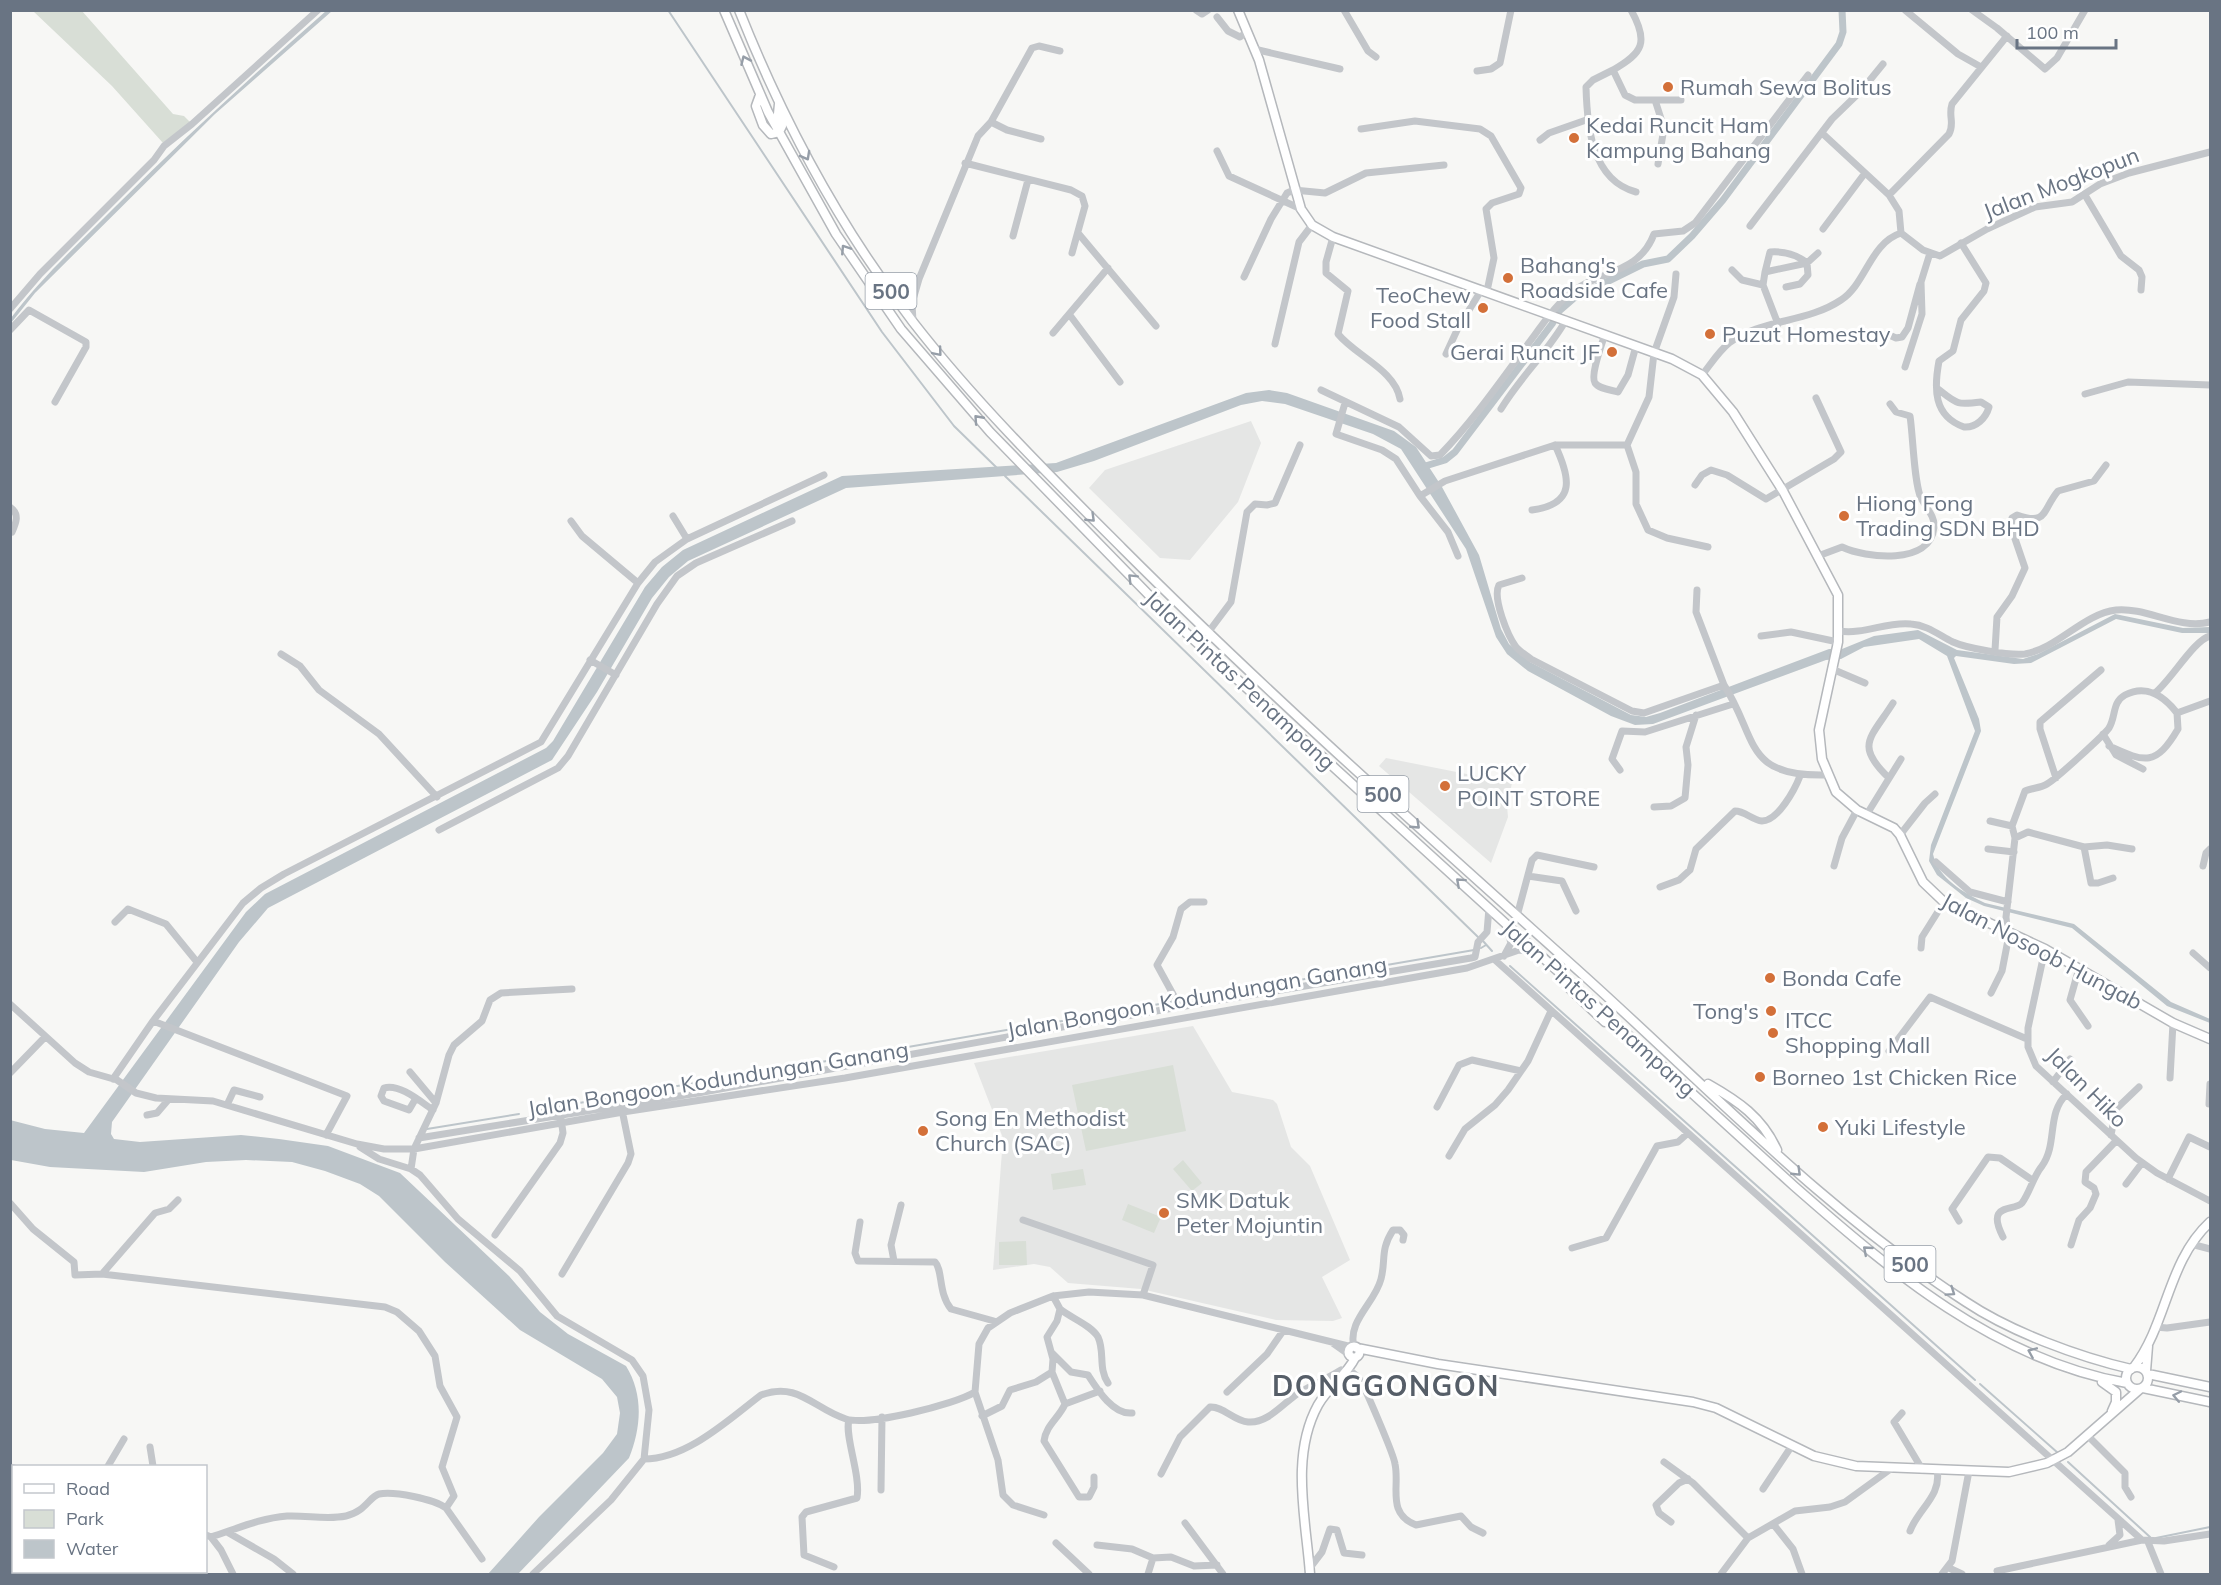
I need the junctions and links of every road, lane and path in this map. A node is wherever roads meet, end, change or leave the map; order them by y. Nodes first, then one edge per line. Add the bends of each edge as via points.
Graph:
1 (318, 10) edge
2 (724, 10) edge
3 (739, 10) edge
4 (1196, 10) edge
5 (1208, 10) edge
6 (1238, 10) edge
7 (1344, 10) edge
8 (1511, 10) edge
9 (1631, 10) edge
10 (1905, 10) edge
11 (1972, 10) edge
12 (2085, 10) edge
13 (1217, 17) dead end
14 (1247, 32) junction
15 (2007, 36) junction
16 (1254, 49) junction
17 (1060, 51) dead end
18 (1376, 57) dead end
19 (1883, 64) dead end
20 (1981, 67) junction
21 (1340, 69) dead end
22 (1613, 70) junction
23 (1477, 71) dead end
24 (1808, 75) dead end
25 (1655, 100) junction
26 (1681, 100) dead end
27 (779, 104) junction
28 (1589, 119) junction
29 (991, 122) junction
30 (1361, 129) dead end
31 (779, 132) junction
32 (1822, 133) junction
33 (1041, 139) dead end
34 (1540, 140) dead end
35 (1217, 151) dead end
36 (2211, 152) edge
37 (965, 163) junction
38 (1658, 164) dead end
39 (1444, 165) dead end
40 (1865, 173) junction
41 (1028, 180) junction
42 (1294, 190) junction
43 (1636, 192) dead end
44 (1889, 195) junction
45 (2085, 195) junction
46 (1281, 202) junction
47 (1301, 209) junction
48 (1312, 225) junction
49 (1750, 226) dead end
50 (1823, 229) dead end
51 (1078, 232) junction
52 (1901, 233) junction
53 (1013, 236) dead end
54 (1333, 237) junction
55 (1961, 243) junction
56 (1071, 253) dead end
57 (1818, 253) dead end
58 (1930, 253) junction
59 (866, 255) junction
60 (1807, 263) junction
61 (1108, 268) junction
62 (1732, 270) dead end
63 (1766, 272) junction
64 (1676, 274) dead end
65 (1244, 278) dead end
66 (919, 279) junction
67 (1921, 282) junction
68 (1763, 285) junction
69 (1786, 287) dead end
70 (888, 288) junction
71 (1485, 290) junction
72 (2141, 290) dead end
73 (880, 300) junction
74 (10, 309) edge
75 (1069, 314) junction
76 (1550, 315) junction
77 (1565, 319) junction
78 (913, 322) junction
79 (1778, 324) junction
80 (1156, 326) dead end
81 (10, 330) edge
82 (1053, 333) dead end
83 (1605, 334) junction
84 (1887, 334) dead end
85 (1275, 344) dead end
86 (1636, 346) junction
87 (1654, 353) junction
88 (1446, 354) dead end
89 (1905, 367) dead end
90 (1702, 375) junction
91 (1120, 382) dead end
92 (2211, 385) edge
93 (1938, 389) junction
94 (1321, 390) dead end
95 (2085, 394) dead end
96 (1816, 398) dead end
97 (1400, 399) dead end
98 (55, 402) dead end
99 (1890, 404) dead end
100 (1344, 407) junction
101 (1502, 409) dead end
102 (1300, 445) dead end
103 (1555, 445) junction
104 (1626, 445) junction
105 (2106, 465) dead end
106 (824, 475) dead end
107 (1695, 485) dead end
108 (1783, 490) junction
109 (1423, 495) junction
110 (10, 507) edge
111 (1532, 510) dead end
112 (673, 516) dead end
113 (571, 521) dead end
114 (792, 521) dead end
115 (12, 532) dead end
116 (687, 539) junction
117 (1708, 547) dead end
118 (1458, 556) dead end
119 (1818, 556) junction
120 (1522, 578) dead end
121 (638, 583) junction
122 (1697, 590) dead end
123 (2211, 622) edge
124 (1839, 631) junction
125 (1207, 634) junction
126 (1761, 636) dead end
127 (2211, 636) edge
128 (1837, 644) junction
129 (1995, 650) junction
130 (281, 654) dead end
131 (592, 661) junction
132 (1833, 665) junction
133 (2101, 670) dead end
134 (614, 674) junction
135 (1865, 683) dead end
136 (1724, 686) junction
137 (2155, 693) junction
138 (1732, 701) junction
139 (2211, 702) edge
140 (1893, 703) dead end
141 (2177, 713) junction
142 (1696, 715) junction
143 (2103, 734) junction
144 (2109, 746) junction
145 (1901, 759) dead end
146 (2143, 769) dead end
147 (1620, 770) dead end
148 (1800, 776) junction
149 (1826, 776) junction
150 (1889, 778) junction
151 (2056, 778) junction
152 (1935, 794) dead end
153 (436, 797) junction
154 (1654, 807) dead end
155 (1857, 810) junction
156 (1867, 814) junction
157 (1990, 821) dead end
158 (2012, 826) junction
159 (439, 830) dead end
160 (1900, 835) junction
161 (2015, 838) junction
162 (2084, 847) junction
163 (1988, 849) dead end
164 (2132, 849) dead end
165 (2211, 849) edge
166 (2014, 852) junction
167 (1936, 862) dead end
168 (1834, 866) dead end
169 (2203, 866) dead end
170 (1594, 867) dead end
171 (1528, 876) junction
172 (2113, 878) dead end
173 (1660, 887) dead end
174 (1204, 902) dead end
175 (1944, 902) junction
176 (2008, 904) junction
177 (1489, 908) junction
178 (1576, 911) dead end
179 (1517, 916) junction
180 (115, 922) dead end
181 (1505, 922) junction
182 (2008, 931) junction
183 (1921, 948) dead end
184 (2045, 949) junction
185 (2193, 953) dead end
186 (1504, 956) junction
187 (1542, 956) junction
188 (1495, 960) junction
189 (197, 962) junction
190 (2079, 968) junction
191 (2211, 968) edge
192 (1298, 986) junction
193 (572, 989) dead end
194 (1991, 993) dead end
195 (1604, 994) junction
196 (1304, 997) junction
197 (10, 1004) edge
198 (1195, 1005) junction
199 (1180, 1007) junction
200 (1551, 1011) junction
201 (1198, 1015) junction
202 (1612, 1020) junction
203 (156, 1022) junction
204 (2173, 1023) junction
205 (2088, 1026) dead end
206 (45, 1037) junction
207 (2027, 1039) junction
208 (2211, 1039) edge
209 (1889, 1051) dead end
210 (2070, 1059) dead end
211 (1521, 1071) junction
212 (10, 1072) edge
213 (410, 1072) dead end
214 (1695, 1077) junction
215 (2170, 1078) dead end
216 (115, 1079) junction
217 (2053, 1082) junction
218 (2211, 1084) edge
219 (2139, 1087) dead end
220 (2067, 1094) junction
221 (260, 1097) dead end
222 (417, 1098) junction
223 (169, 1099) junction
224 (1739, 1101) junction
225 (649, 1103) junction
226 (621, 1104) junction
227 (1724, 1104) junction
228 (2209, 1104) edge
229 (227, 1105) junction
230 (434, 1106) junction
231 (1437, 1107) dead end
232 (623, 1112) junction
233 (147, 1116) dead end
234 (561, 1118) junction
235 (1724, 1121) junction
236 (1688, 1133) junction
237 (326, 1135) junction
238 (419, 1138) junction
239 (2114, 1138) junction
240 (356, 1143) junction
241 (2211, 1147) edge
242 (414, 1149) junction
243 (1779, 1154) junction
244 (1449, 1156) dead end
245 (2142, 1163) junction
246 (411, 1169) junction
247 (2168, 1179) junction
248 (2032, 1180) junction
249 (2126, 1184) dead end
250 (178, 1200) dead end
251 (2211, 1201) edge
252 (10, 1203) edge
253 (901, 1205) dead end
254 (1023, 1220) dead end
255 (1959, 1221) dead end
256 (860, 1222) dead end
257 (2211, 1222) edge
258 (495, 1235) dead end
259 (2003, 1237) dead end
260 (1403, 1240) dead end
261 (2191, 1244) junction
262 (2071, 1245) dead end
263 (1572, 1248) dead end
264 (2211, 1249) edge
265 (894, 1261) junction
266 (102, 1274) junction
267 (562, 1274) dead end
268 (1143, 1295) junction
269 (1053, 1296) junction
270 (1060, 1309) junction
271 (994, 1321) junction
272 (2210, 1322) edge
273 (2154, 1326) junction
274 (1283, 1331) junction
275 (2148, 1346) junction
276 (1051, 1351) junction
277 (1353, 1352) junction
278 (2063, 1365) junction
279 (2133, 1368) junction
280 (1052, 1372) junction
281 (1343, 1372) junction
282 (2147, 1372) junction
283 (1108, 1383) dead end
284 (2127, 1383) junction
285 (2211, 1387) edge
286 (2142, 1389) junction
287 (1100, 1391) junction
288 (1227, 1392) dead end
289 (976, 1394) junction
290 (2211, 1402) edge
291 (1065, 1404) junction
292 (1132, 1413) dead end
293 (1902, 1413) dead end
294 (2111, 1414) junction
295 (982, 1416) junction
296 (882, 1422) junction
297 (848, 1426) junction
298 (2088, 1436) junction
299 (124, 1439) dead end
300 (150, 1447) dead end
301 (1791, 1447) junction
302 (644, 1459) junction
303 (2055, 1460) junction
304 (1664, 1462) dead end
305 (109, 1465) edge
306 (153, 1465) edge
307 (1892, 1468) junction
308 (1922, 1469) junction
309 (1937, 1470) junction
310 (1969, 1471) junction
311 (1161, 1474) dead end
312 (1094, 1478) dead end
313 (1688, 1479) junction
314 (1763, 1489) dead end
315 (881, 1490) dead end
316 (2131, 1497) dead end
317 (446, 1508) junction
318 (1044, 1515) dead end
319 (2117, 1517) junction
320 (1671, 1521) dead end
321 (1185, 1523) dead end
322 (1774, 1525) junction
323 (1910, 1531) dead end
324 (227, 1532) junction
325 (1483, 1533) dead end
326 (2211, 1534) edge
327 (208, 1536) edge
328 (1748, 1539) junction
329 (2145, 1541) junction
330 (1056, 1543) dead end
331 (1097, 1545) dead end
332 (2107, 1547) junction
333 (1362, 1555) dead end
334 (1153, 1558) junction
335 (482, 1559) dead end
336 (1217, 1565) junction
337 (834, 1567) dead end
338 (1949, 1568) junction
339 (1996, 1571) dead end
340 (1308, 1573) edge
341 (233, 1575) edge
342 (293, 1575) edge
343 (533, 1575) edge
344 (1089, 1575) edge
345 (1148, 1575) edge
346 (1223, 1575) edge
347 (1721, 1575) edge
348 (1802, 1575) edge
349 (1942, 1575) edge
350 (1962, 1575) edge
351 (2161, 1575) edge

1 - 74 street via 164,146
31 -> 2 main road, Jalan Pintas Penampang / 500
3 - 27 main road, Jalan Pintas Penampang / 500
4 - 5 street via 1202,14
6 - 14 main road
7 - 18 street via 1368,51
8 - 23 street via 1500,63
9 - 22 street via 1642,45 1634,56
10 - 20 street via 1958,54
11 - 15 street
12 - 15 street via 2047,69
13 - 14 street via 1235,36
14 - 16 main road
15 - 20 street
16 - 21 street
16 - 42 main road
17 - 29 street via 1032,48
19 - 32 street
20 - 44 street via 1952,104 1949,134
22 - 25 street via 1625,95 1635,100
22 - 28 street via 1586,87
24 - 76 street via 1695,224 1683,231 1654,234 1633,264 1586,283
25 - 26 street
25 - 38 street via 1664,128
27 - 31 main road via 783,126
27 -> 59 main road, Jalan Pintas Penampang / 500 via 823,187
28 - 34 street
28 - 43 street via 1591,143 1600,161 1619,187
29 - 33 street
29 - 37 street via 978,135
30 - 71 street via 1415,121 1480,129 1491,136 1521,188 1519,194 1491,203 1485,209 1494,258
73 -> 31 main road, Jalan Pintas Penampang / 500 via 810,192
32 - 40 street
32 - 49 street
35 - 46 street via 1229,176
36 - 45 street, Jalan Mogkopun via 2129,173 2100,184
37 - 41 street
37 - 66 street
39 - 42 street via 1366,173 1325,193
40 - 44 street
40 - 50 street
41 - 51 street via 1082,196 1085,206
41 - 53 street
42 - 46 street via 1284,195
42 - 47 main road
44 - 52 street via 1899,211
45 - 55 street, Jalan Mogkopun via 2062,205 2035,207
45 - 72 street via 2121,256 2139,270
46 - 47 street
46 - 65 street
47 - 48 main road
48 - 54 main road
48 - 85 street via 1299,242
51 - 56 street
51 - 61 street
52 - 58 street
52 - 79 street via 1882,245 1845,297 1827,308
54 - 71 main road
54 - 97 street via 1326,273 1348,291 1338,334 1389,379
55 - 58 street, Jalan Mogkopun via 1940,256
55 - 93 street via 1986,284 1961,320 1953,351 1939,361
57 - 60 street
58 - 67 street
59 - 70 main road, Jalan Pintas Penampang / 500
59 - 73 main road via 862,268
60 - 63 street
60 - 63 street via 1790,254 1770,252
60 - 69 street via 1805,279
61 - 75 street
61 - 80 street
62 - 68 street via 1742,280
63 - 68 street
64 - 87 street via 1674,297
66 - 70 street via 904,288
66 - 78 street via 912,303
67 - 84 street via 1905,332 1896,338
67 - 89 street via 1922,314
68 - 79 street
70 - 78 main road, Jalan Pintas Penampang / 500
71 - 76 main road
71 - 88 street
177 -> 73 main road, Jalan Pintas Penampang / 500 via 1183,630 956,394
75 - 82 street
75 - 91 street
76 - 77 main road
76 - 100 street via 1456,438 1436,457 1400,427
77 - 83 main road
77 - 101 street via 1558,335 1524,374
78 -> 125 main road, Jalan Pintas Penampang / 500 via 972,393
79 - 90 street via 1730,342
81 - 98 street via 29,310 86,342
83 - 86 main road
83 - 86 street via 1595,368 1598,386 1618,392 1628,375
86 - 87 main road
87 - 90 main road
87 - 104 street via 1649,397
90 - 108 main road via 1733,412
92 - 95 street via 2128,382
93 - 93 street via 1955,403 1981,402 1989,407 1988,413 1969,427 1958,424 1936,400
94 - 100 street
96 - 108 street via 1841,452
99 - 119 street via 1896,412 1910,416 1919,493 1932,515 1933,532 1923,548 1913,552 1868,555 1842,547
100 - 109 street via 1336,435 1396,459
102 - 125 street via 1275,503 1255,504 1246,512 1231,602
103 - 104 street
103 - 109 street via 1445,481
103 - 111 street via 1567,478 1566,491 1555,503
104 - 117 street via 1636,472 1636,504 1648,530
105 - 129 street via 2094,481 2058,492 2040,518 2017,514 2012,518 2011,527 2025,568 1997,617
106 - 116 street
107 - 108 street via 1711,470 1727,475 1762,498
108 - 119 main road
109 - 118 street via 1448,532
110 - 115 street via 17,522
112 - 116 street
113 - 121 street via 582,536
114 - 134 street via 696,562 677,576
116 - 121 street via 655,562
119 - 124 main road via 1838,595
120 - 136 street via 1499,585 1496,594 1508,634 1518,650 1531,659 1632,711 1644,713
121 - 131 street
122 - 136 street via 1696,612
123 - 129 street via 2187,623 2118,610 2027,653
124 - 128 main road
124 - 129 street via 1859,633 1910,623 1927,627 1959,644
125 -> 179 main road, Jalan Pintas Penampang / 500
126 - 128 street via 1791,632
127 - 137 street via 2200,639 2169,681
128 - 132 main road
130 - 153 street via 300,666 319,690 379,734
131 - 134 street
131 - 153 street via 541,742
132 - 135 street
132 - 149 main road via 1819,730
133 - 151 street via 2040,722
134 - 159 street via 558,768
136 - 138 street
137 - 141 street
137 - 143 street via 2141,690 2125,695
138 - 142 street
138 - 148 street via 1757,754 1771,765
139 - 141 street
140 - 150 street via 1868,746 1869,757
141 - 144 street via 2178,729 2159,756 2135,758
142 - 147 street via 1645,732 1622,730 1612,759
142 - 154 street via 1686,747 1685,798 1671,806
143 - 144 street
143 - 151 street
144 - 146 street via 2116,755
145 - 150 street
148 - 149 street
148 - 173 street via 1789,800 1770,819 1762,821 1735,811 1696,849 1690,870 1679,880
149 - 155 main road via 1836,792
150 - 156 street
151 - 158 street via 2025,791
152 - 160 street
153 - 189 street via 261,888 243,903
155 - 156 main road
155 - 168 street via 1842,838
156 - 160 main road
157 - 158 street
158 - 161 street
160 - 175 main road, Jalan Nosoob Hungab via 1923,882
161 - 162 street via 2028,832
161 - 166 street
162 - 164 street
162 - 172 street via 2091,883
163 - 166 street
165 - 169 street
166 - 176 street
167 - 176 street via 1970,892
170 - 171 street via 1537,855
171 - 178 street via 1562,881
171 - 179 street
174 - 199 street via 1190,902 1181,909 1173,938 1157,965
175 - 182 main road, Jalan Nosoob Hungab
175 - 183 street via 1922,937
176 - 182 street
177 - 181 main road, Jalan Pintas Penampang / 500
177 - 192 street via 1487,932 1478,942 1475,957
179 - 195 main road, Jalan Pintas Penampang / 500
180 - 189 street via 128,909 161,921
181 - 186 street via 1511,943
181 - 187 main road, Jalan Pintas Penampang / 500
182 - 184 main road, Jalan Nosoob Hungab
182 - 194 street via 2002,971
184 - 190 main road, Jalan Nosoob Hungab
184 - 207 street, Jalan Hiko
185 - 191 street
186 - 187 street, Jalan Bongoon Kodundungan Ganang via 1525,949
186 - 188 street, Jalan Bongoon Kodundungan Ganang
187 - 202 main road, Jalan Pintas Penampang / 500
188 - 196 street, Jalan Bongoon Kodundungan Ganang
188 - 200 street
189 - 203 street
190 - 204 main road, Jalan Nosoob Hungab
190 - 205 street via 2070,1000
192 - 196 street
192 - 198 street
193 - 230 street via 494,996 482,1021 454,1045
195 - 202 main road via 1614,1014
195 - 214 main road, Jalan Pintas Penampang / 500
196 - 201 street, Jalan Bongoon Kodundungan Ganang
197 - 206 street, Jalan Bongoon Kodundungan Ganang
198 - 199 street
198 - 201 street
199 - 225 street
200 - 211 street
200 - 236 street
201 - 225 street, Jalan Bongoon Kodundungan Ganang via 845,1078
202 - 235 main road, Jalan Pintas Penampang / 500
203 - 216 street
203 - 237 street via 347,1096
204 - 208 main road, Jalan Nosoob Hungab
204 - 215 street
206 - 212 street
206 - 216 street, Jalan Bongoon Kodundungan Ganang via 81,1067
207 - 209 street via 1930,997
207 - 217 street, Jalan Hiko via 2036,1066
210 - 217 street
211 - 231 street via 1465,1061
211 - 244 street via 1495,1105 1465,1130
213 - 230 street
214 - 224 main road
214 - 227 main road, Jalan Pintas Penampang / 500
216 - 223 street, Jalan Bongoon Kodundungan Ganang via 136,1094
217 - 220 street, Jalan Hiko
218 - 228 street
219 - 239 street via 2116,1108
220 - 239 street, Jalan Hiko
220 - 248 street via 2056,1109 2047,1157
221 - 229 street via 234,1090
222 - 222 street via 388,1086 381,1096 384,1101 409,1110
222 - 230 street
223 - 229 street, Jalan Bongoon Kodundungan Ganang via 200,1099
223 - 233 street via 157,1113
224 - 227 main road
224 - 243 main road, 500 via 1769,1132
225 - 226 street
225 - 232 street, Jalan Bongoon Kodundungan Ganang
226 - 232 street
226 - 234 street
227 - 235 main road
227 - 243 main road, Jalan Pintas Penampang / 500
229 - 237 street, Jalan Bongoon Kodundungan Ganang
230 - 238 street
232 - 234 street, Jalan Bongoon Kodundungan Ganang
232 - 267 street via 630,1159
234 - 238 street
234 - 242 street, Jalan Bongoon Kodundungan Ganang
234 - 258 street via 560,1143
278 -> 235 main road, Jalan Pintas Penampang / 500 via 1980,1328 1887,1267
236 - 263 street via 1678,1142 1657,1146 1606,1238
236 - 303 street
237 - 240 street, Jalan Bongoon Kodundungan Ganang
238 - 242 street
239 - 245 street, Jalan Hiko
239 - 262 street via 2086,1172 2085,1182 2096,1194 2090,1209 2079,1220
240 - 242 street, Jalan Bongoon Kodundungan Ganang via 384,1149
240 - 246 street via 379,1159
241 - 247 street via 2189,1137
242 - 246 street
243 -> 279 main road, Jalan Pintas Penampang / 500 via 1876,1240 1971,1306 2058,1347
245 - 247 street, Jalan Hiko
245 - 249 street
246 - 302 street via 428,1182 458,1219 520,1271 557,1316 637,1365 649,1410
247 - 251 street, Jalan Hiko
248 - 255 street via 2000,1158 1988,1157 1952,1209
248 - 259 street via 2021,1204 2000,1211
250 - 266 street via 169,1209 155,1213
252 - 266 street via 33,1229 74,1262 75,1275
253 - 265 street via 892,1240
254 - 268 street via 1153,1265
256 - 265 street via 855,1258 863,1262
257 - 261 main road
260 - 277 street via 1400,1230 1393,1230 1381,1259 1381,1279 1358,1321
261 - 264 street
261 - 273 main road via 2179,1263
265 - 271 street via 935,1262 939,1266 940,1289 951,1309
266 - 317 street via 385,1307 398,1312 419,1331 435,1356 440,1386 457,1417 442,1463 454,1496
268 - 269 street via 1089,1292
268 - 274 street
269 - 270 street
269 - 271 street
270 - 276 street via 1047,1337
270 - 283 street via 1096,1335 1101,1368
271 - 289 street via 979,1344
272 - 273 street
273 - 275 main road
274 - 277 street via 1329,1340
274 - 288 street via 1267,1354
275 - 279 main road
275 - 282 main road
276 - 280 street
276 - 287 street via 1071,1372 1088,1375
277 - 281 main road
277 - 301 main road via 1704,1405
278 - 284 main road, Jalan Pintas Penampang / 500
278 - 294 main road via 2115,1389 2117,1396
279 - 282 main road, 500
279 - 284 main road via 2127,1374
280 - 291 street
280 - 295 street via 1010,1390 1002,1406
281 - 311 street via 1302,1391 1256,1421 1240,1420 1210,1407 1180,1437
281 - 325 street via 1363,1386 1394,1458 1394,1497 1401,1511 1416,1525 1461,1516
281 - 340 main road via 1318,1404 1304,1445 1302,1495
282 - 285 main road, 500
282 - 286 main road via 2149,1380
284 - 286 main road, 500 via 2133,1389
290 -> 286 main road, 500
286 - 294 main road
287 - 291 street
287 - 292 street via 1116,1409
289 - 295 street
289 - 296 street
291 - 312 street via 1061,1415 1047,1429 1044,1441 1079,1497 1089,1497
293 - 308 street via 1894,1422
294 - 298 main road
295 - 318 street via 998,1460 1003,1496 1013,1505
296 - 297 street
296 - 315 street
297 - 302 street via 810,1398 773,1391 761,1395 681,1450 659,1459
297 - 337 street via 857,1498 806,1512 802,1517 803,1553
298 - 303 main road
298 - 316 street via 2126,1473 2125,1487
299 - 305 street
300 - 306 street
301 - 307 main road via 1830,1461
301 - 314 street
302 - 343 street via 611,1500
303 - 310 main road via 2023,1471
303 - 319 street
304 - 313 street
307 - 308 main road
307 - 322 street via 1845,1502 1800,1510
308 - 309 main road
309 - 310 main road
309 - 323 street via 1937,1488
310 - 338 street
313 - 320 street via 1656,1505 1659,1513
313 - 328 street
317 - 324 street via 433,1500 382,1494 350,1515 312,1519 288,1516
317 - 335 street
319 - 329 street
319 - 332 street via 2120,1535
321 - 336 street
322 - 328 street
322 - 348 street via 1793,1549
324 - 327 street
324 - 342 street via 274,1558
326 - 329 street
327 - 341 street via 221,1550
328 - 347 street
329 - 332 street
329 - 351 street
330 - 344 street
331 - 334 street via 1132,1549
332 - 339 street
333 - 340 street via 1344,1553 1338,1533 1330,1529 1322,1552
334 - 336 street via 1167,1556 1194,1566
334 - 345 street
336 - 346 street
338 - 349 street
338 - 350 street

